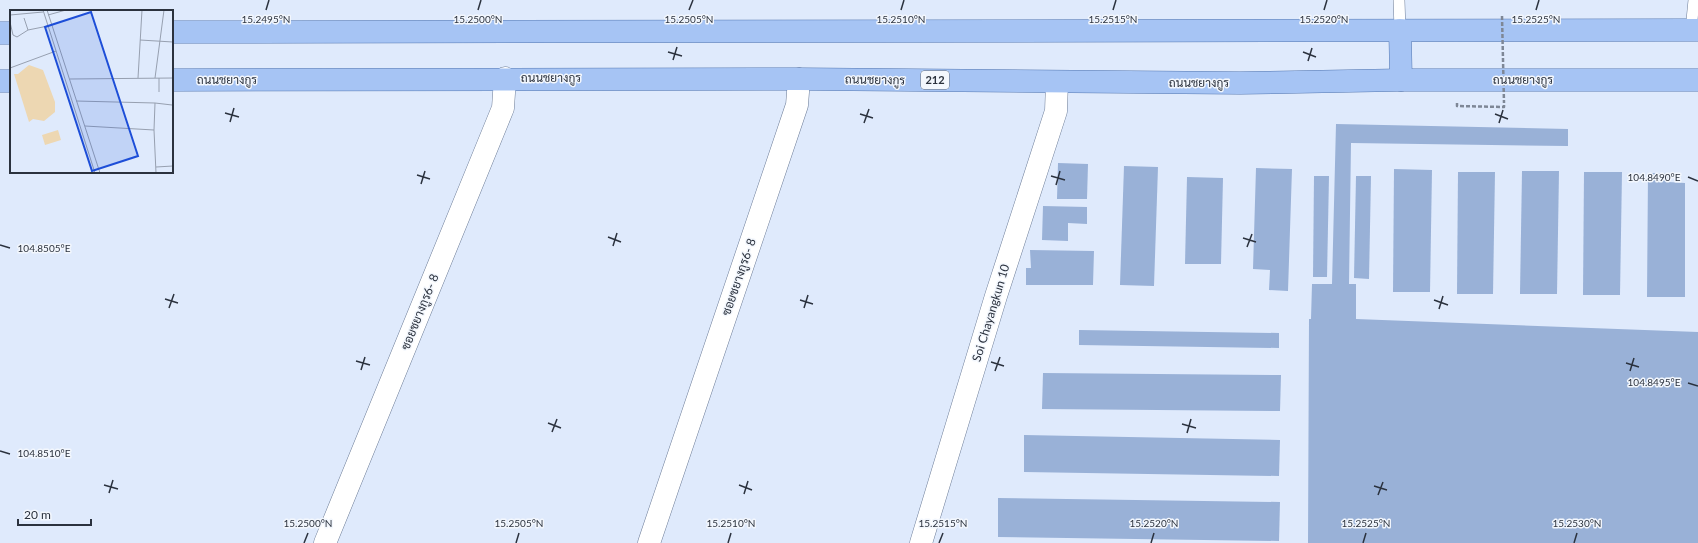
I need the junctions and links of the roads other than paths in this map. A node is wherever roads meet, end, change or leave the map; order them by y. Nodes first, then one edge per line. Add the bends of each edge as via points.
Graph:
1 (1399, 0) edge
2 (1694, 0) edge
3 (1400, 30) junction
4 (1694, 30) edge
5 (173, 32) edge
6 (505, 78) junction
7 (799, 79) junction
8 (173, 80) edge
9 (1401, 80) junction
10 (1698, 80) edge
11 (1057, 82) junction
12 (325, 543) edge
13 (649, 543) edge
14 (921, 543) edge

1 - 3 lane
2 - 4 lane
3 - 4 main road
3 - 5 main road
3 - 9 main road
6 - 7 main road, ถนนชยางกูร / 212
6 - 8 main road, ถนนชยางกูร / 212
6 - 12 street, ซอยชยางกูร6- 8 via 503,108
7 - 11 main road, ถนนชยางกูร / 212
7 - 13 street, ซอยชยางกูร6- 8 via 797,105
9 - 10 main road, ถนนชยางกูร / 212
9 - 11 main road, ถนนชยางกูร / 212 via 1240,83
11 - 14 street, Soi Chayangkun 10 via 1056,110

